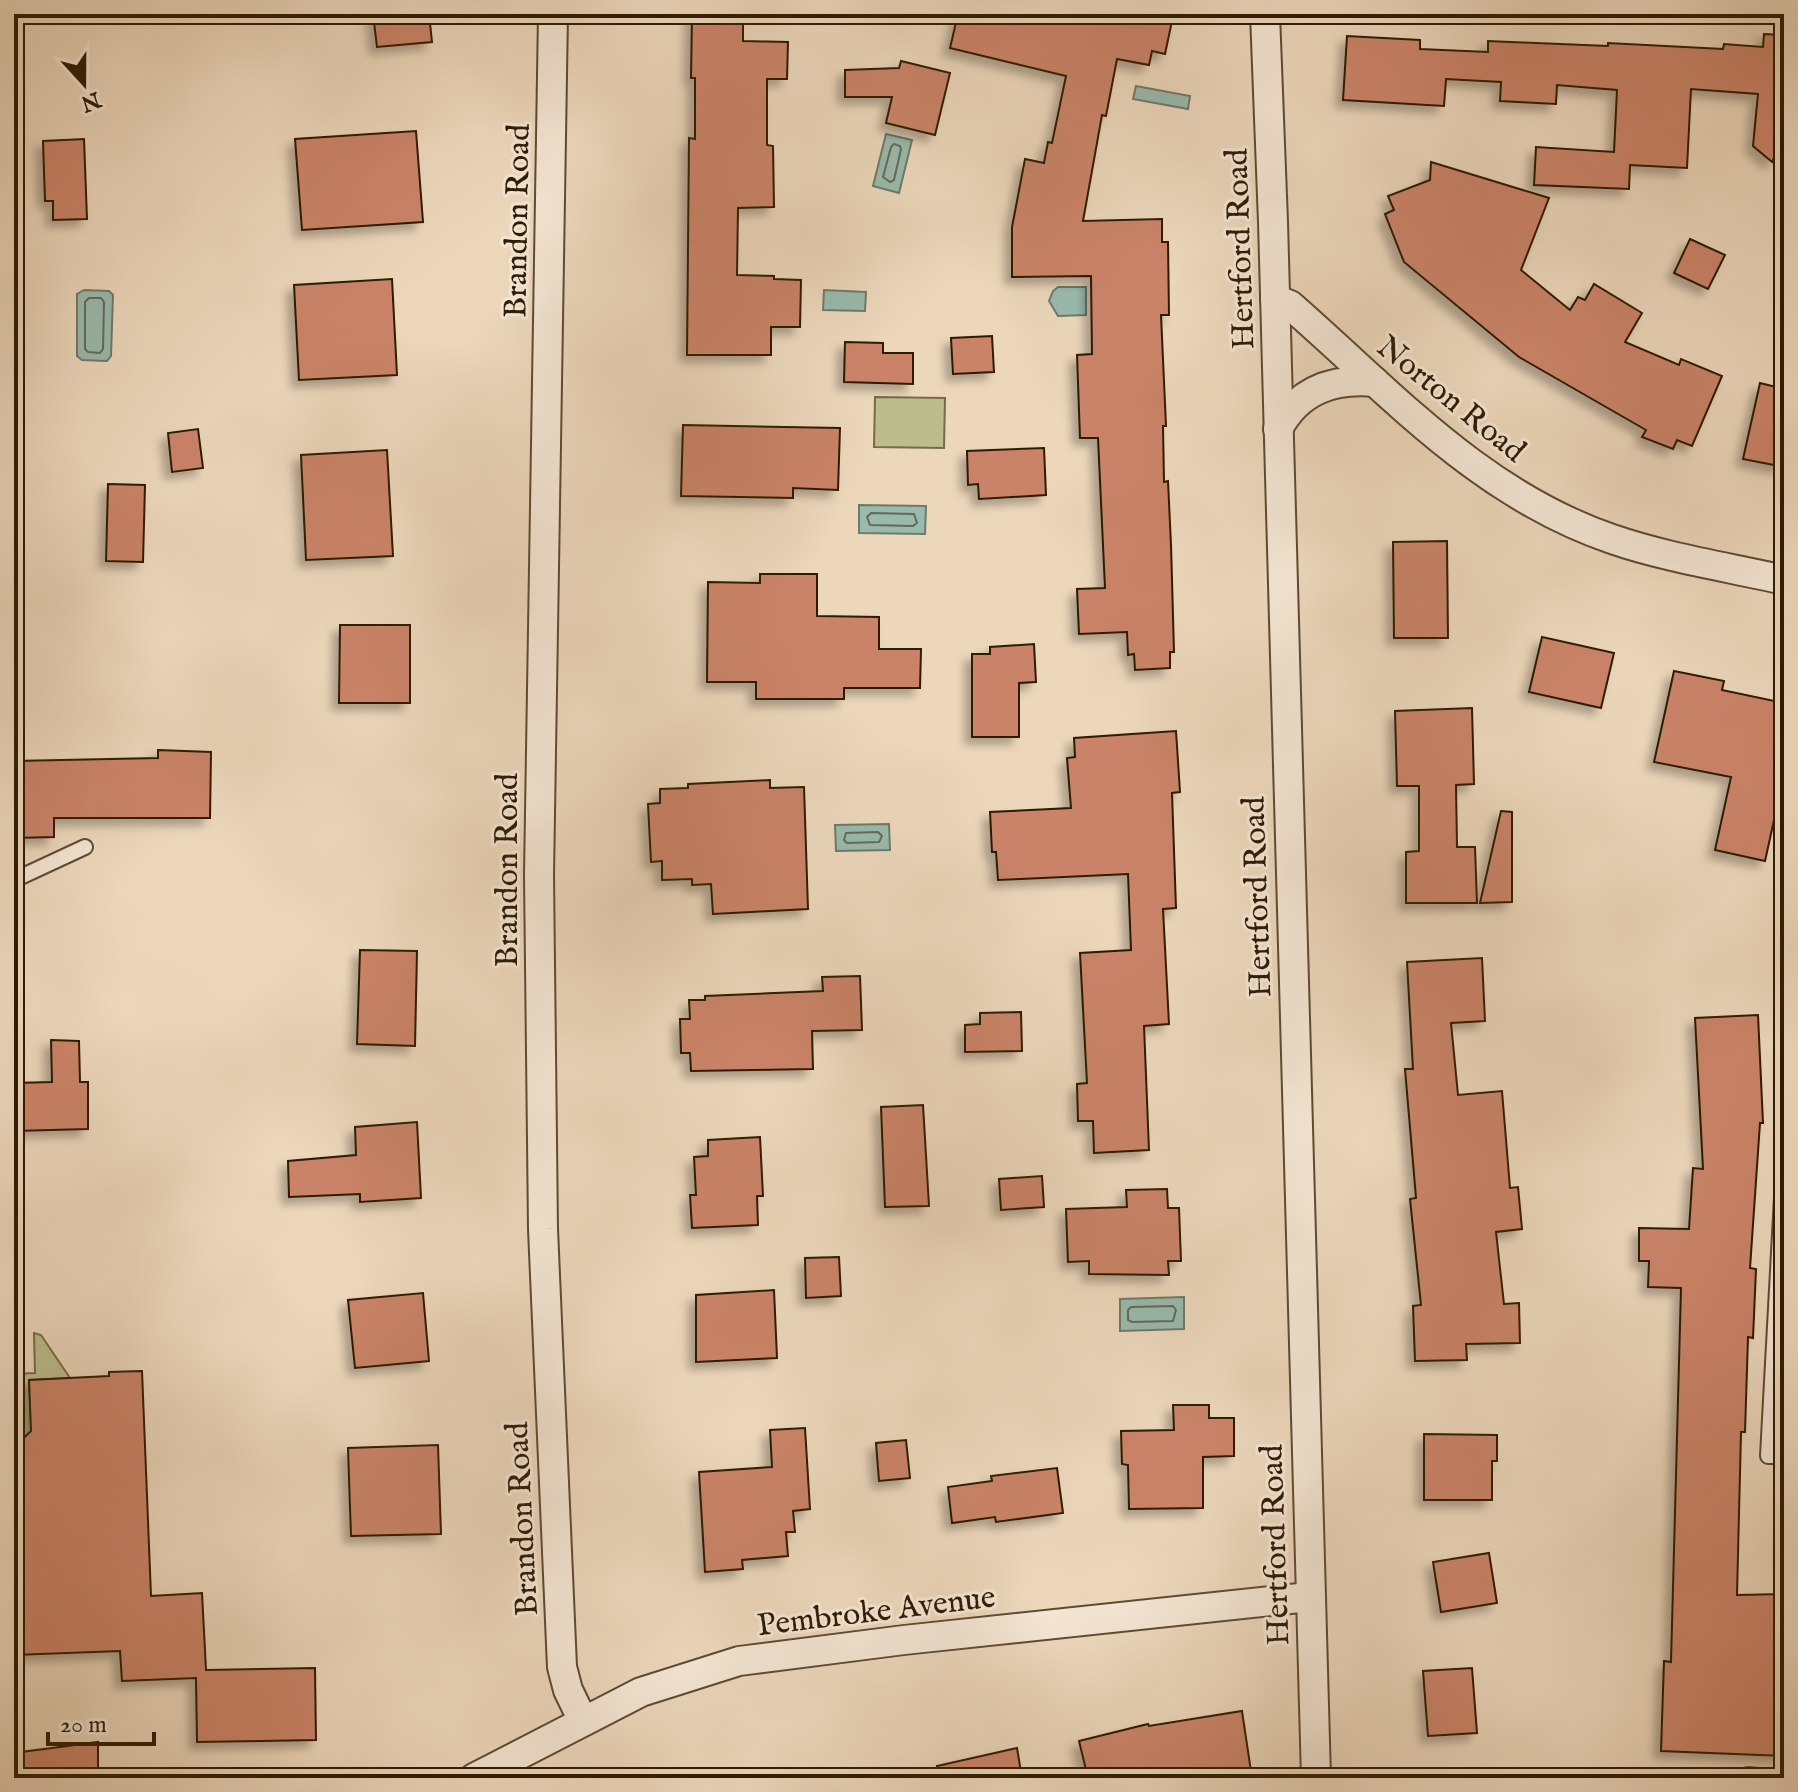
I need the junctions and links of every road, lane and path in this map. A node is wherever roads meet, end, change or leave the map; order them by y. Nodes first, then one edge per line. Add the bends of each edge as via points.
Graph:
1 (553, 14) edge
2 (1265, 14) edge
3 (1275, 299) junction
4 (1375, 382) junction
5 (1278, 429) junction
6 (1784, 580) edge
7 (85, 847) dead end
8 (14, 880) edge
9 (1784, 1160) edge
10 (1784, 1456) edge
11 (1309, 1597) junction
12 (583, 1721) junction
13 (1748, 1775) dead end
14 (474, 1778) edge
15 (1316, 1778) edge
16 (1783, 1778) edge

1 - 12 street, Brandon Road via 539,875 543,1229 562,1667
2 - 3 street, Hertford Road
3 - 4 street, Norton Road via 1290,305
3 - 5 street, Hertford Road
4 - 5 street via 1339,382 1315,391 1290,409
4 - 6 street, Norton Road via 1471,465 1566,520 1626,543
5 - 11 street, Hertford Road
7 - 8 lane
9 - 10 lane via 1768,1456
11 - 12 street, Pembroke Avenue via 750,1659 659,1686
11 - 15 street, Hertford Road
12 - 14 street, Pembroke Avenue
13 - 16 lane

